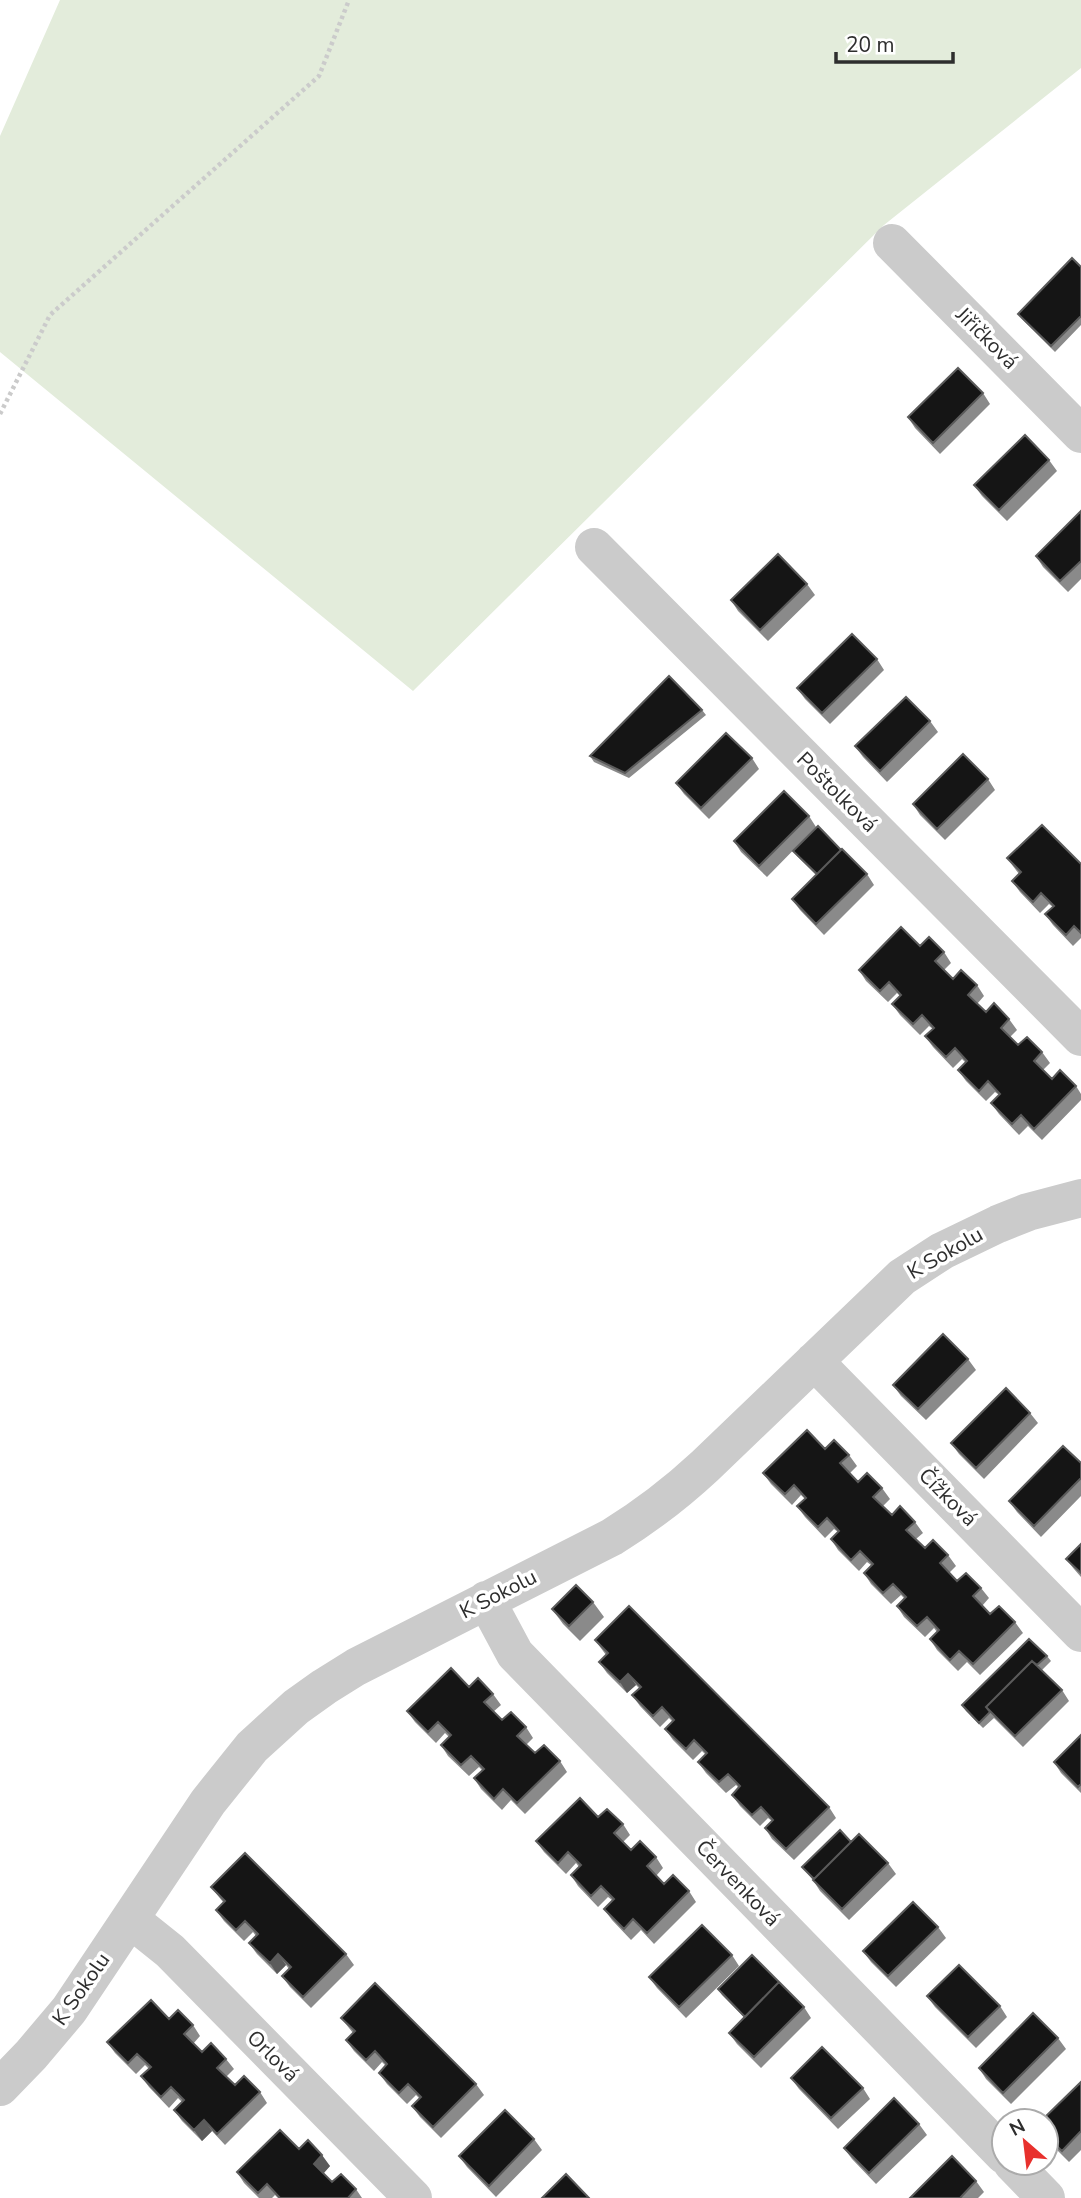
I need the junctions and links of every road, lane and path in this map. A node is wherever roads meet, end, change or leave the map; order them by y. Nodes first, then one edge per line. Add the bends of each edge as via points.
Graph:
1 (349, 0) edge
2 (892, 243) dead end
3 (0, 414) edge
4 (1081, 434) edge
5 (594, 547) dead end
6 (1081, 1037) edge
7 (1081, 1198) edge
8 (814, 1361) junction
9 (486, 1600) junction
10 (1081, 1633) edge
11 (130, 1919) junction
12 (0, 2087) edge
13 (990, 2141) edge
14 (1026, 2177) edge
15 (413, 2198) edge
16 (1046, 2198) edge

1 - 3 path via 319,76 50,315
2 - 4 street, Jiřičková
5 - 6 street, Poštolková
7 - 8 street, K Sokolu via 1028,1212 942,1251 902,1277
8 - 9 street, K Sokolu via 675,1494 642,1519
8 - 10 street, Čížková
9 - 11 street, K Sokolu via 356,1667 272,1727 222,1784
9 - 13 street, Červenková via 514,1654
11 - 12 street, K Sokolu via 69,2010
11 - 15 street, Orlová via 170,1951
14 - 16 street

